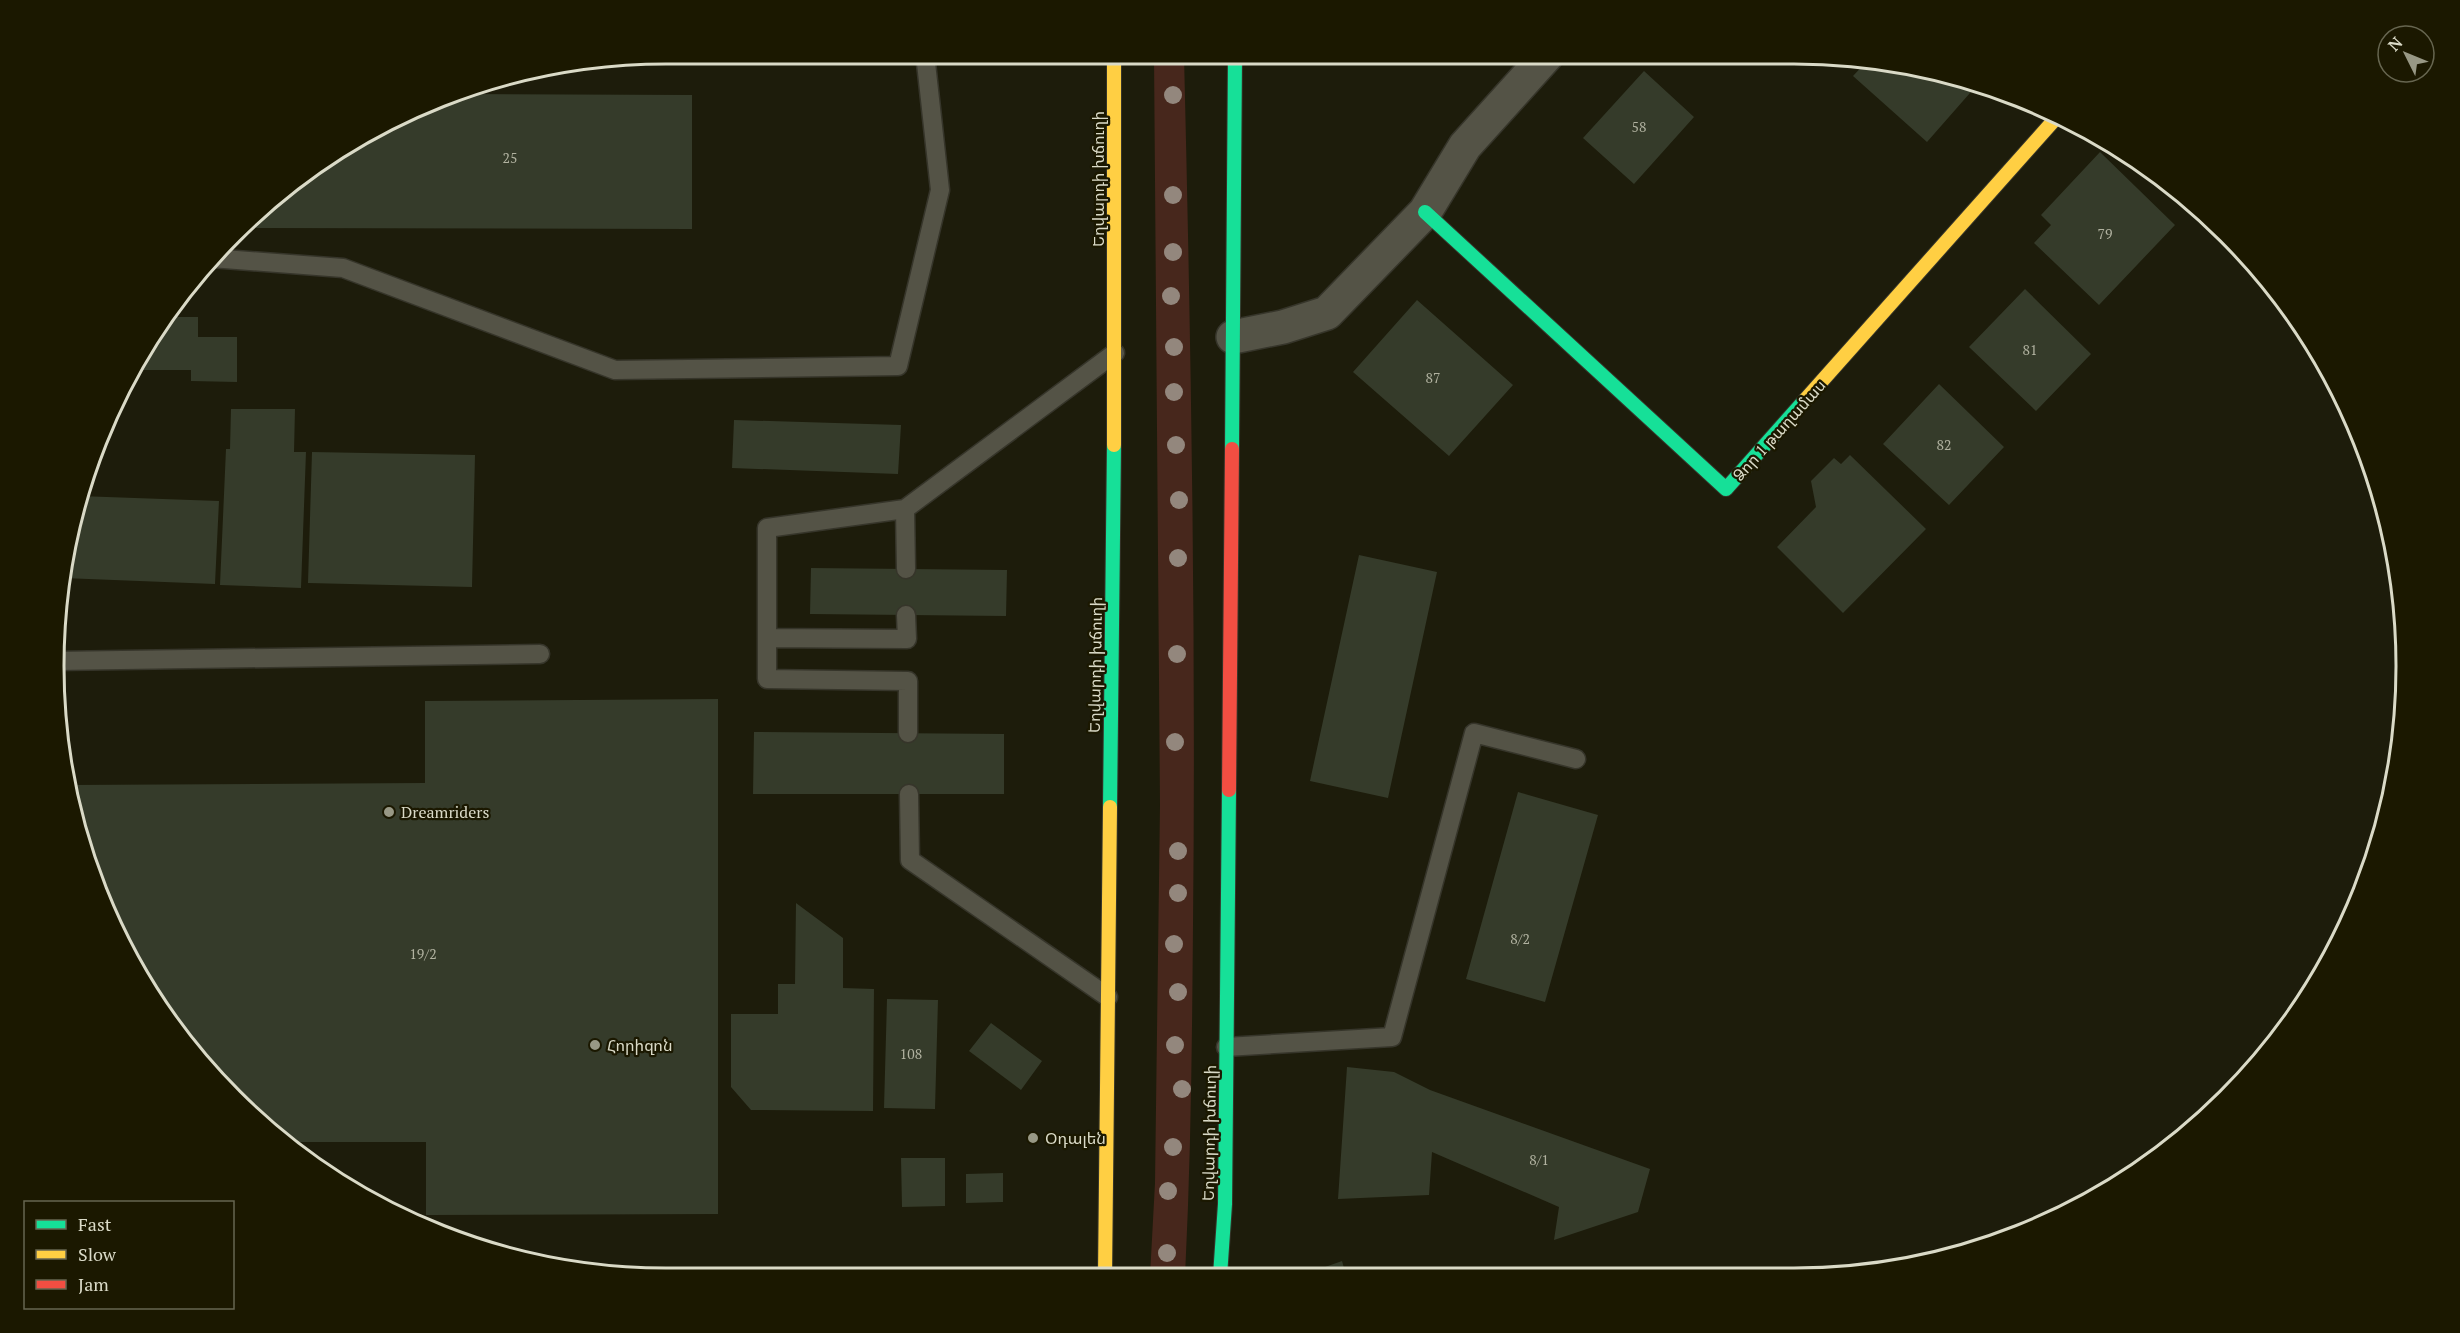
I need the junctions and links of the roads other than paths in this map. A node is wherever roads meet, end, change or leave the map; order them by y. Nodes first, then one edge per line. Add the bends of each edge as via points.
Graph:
1 (926, 64) edge
2 (1114, 64) edge
3 (1235, 64) edge
4 (1539, 64) edge
5 (2052, 123) edge
6 (1425, 212) junction
7 (224, 259) edge
8 (1233, 337) junction
9 (1115, 353) junction
10 (905, 509) junction
11 (906, 569) dead end
12 (906, 615) dead end
13 (767, 638) junction
14 (540, 654) dead end
15 (64, 661) edge
16 (908, 734) dead end
17 (1576, 759) dead end
18 (909, 794) dead end
19 (1108, 998) junction
20 (1226, 1047) junction
21 (1105, 1268) edge
22 (1220, 1268) edge

1 - 7 lane via 940,190 898,366 615,370 343,268
2 - 9 main road, Եղվարդի խճուղի
3 - 8 main road, Եղվարդի խճուղի
4 - 6 street via 1465,146
5 - 6 main road, Ձոր 1 թաղամաս via 1726,489
6 - 8 street via 1327,314
8 - 20 main road, Եղվարդի խճուղի
9 - 10 lane
9 - 19 main road, Եղվարդի խճուղի
10 - 11 lane
10 - 13 lane via 767,528
12 - 13 lane via 907,639
13 - 16 lane via 766,679 908,681
14 - 15 lane
17 - 20 lane via 1474,733 1392,1037
18 - 19 lane via 910,860
19 - 21 main road, Եղվարդի խճուղի
20 - 22 main road, Եղվարդի խճուղի

